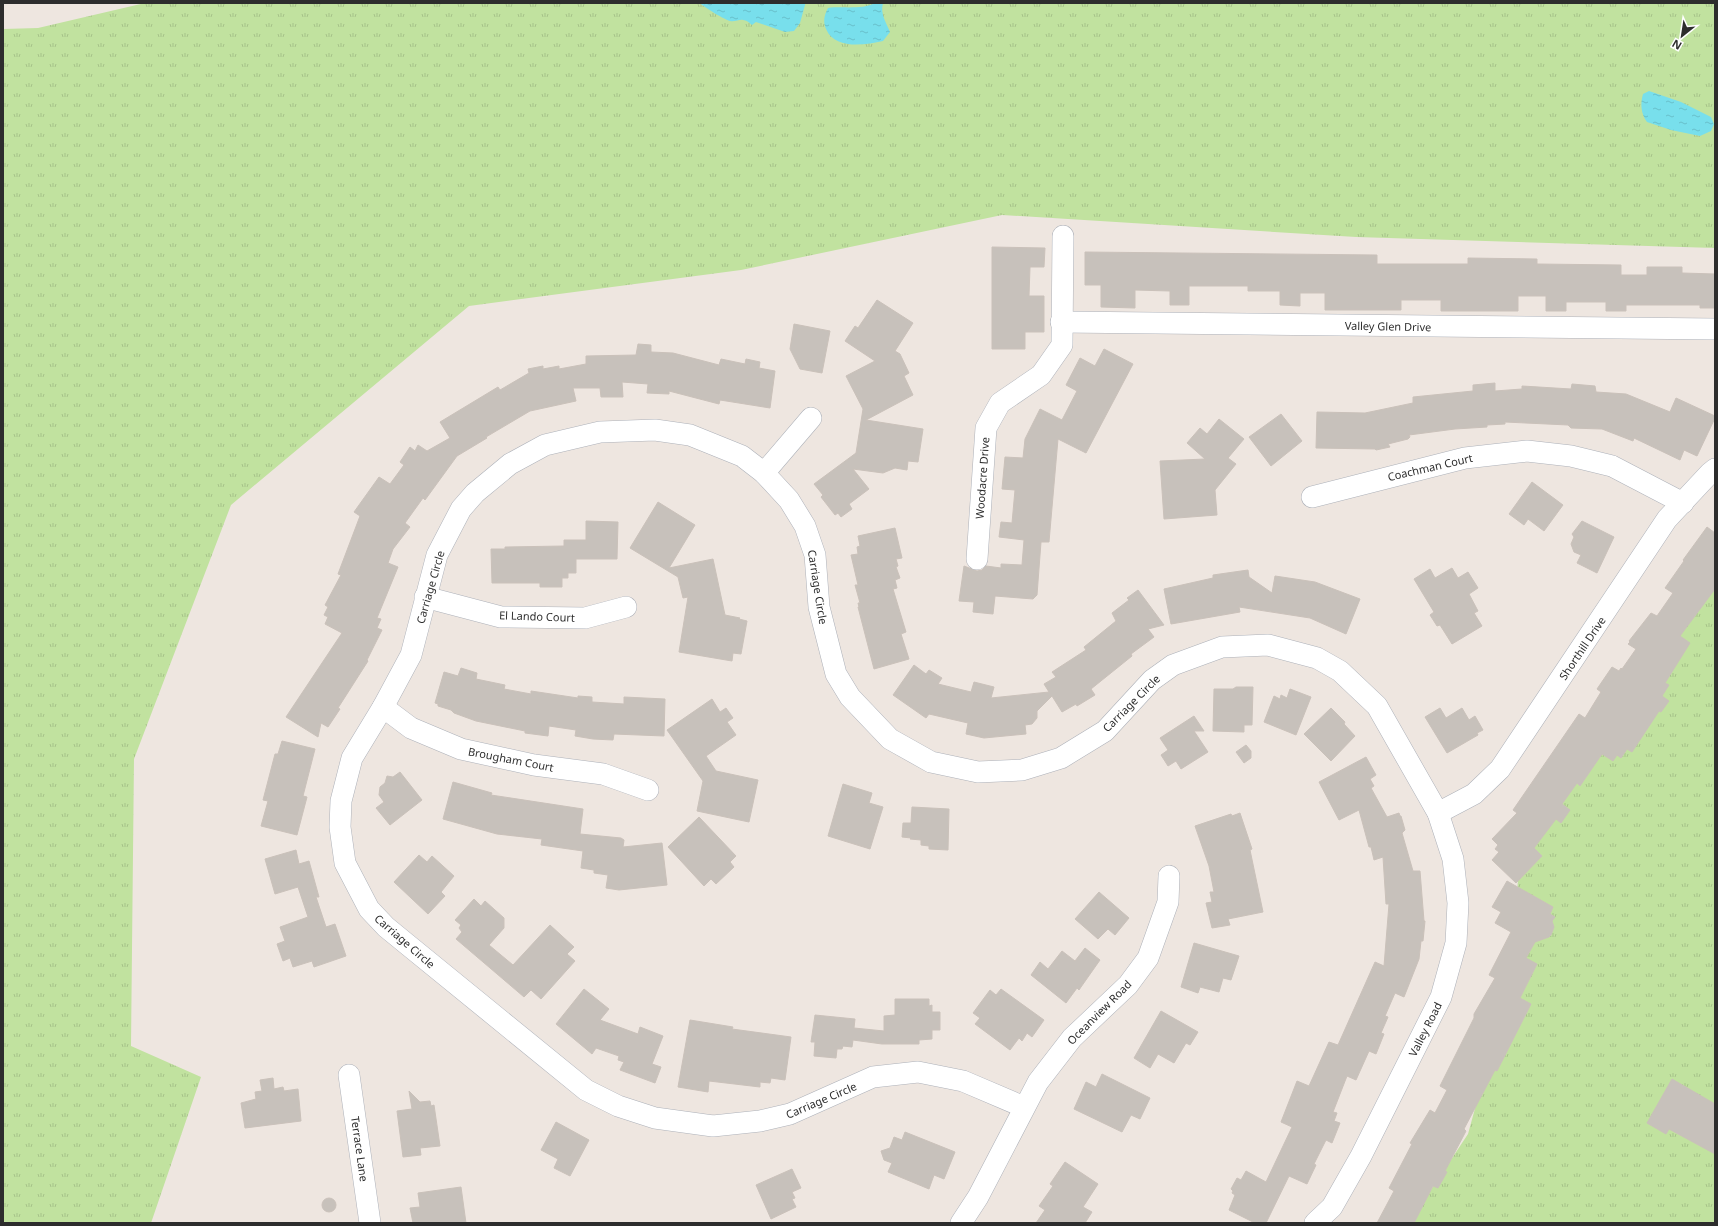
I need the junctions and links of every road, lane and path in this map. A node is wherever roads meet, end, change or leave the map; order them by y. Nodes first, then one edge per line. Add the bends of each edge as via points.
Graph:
1 (1063, 236) dead end
2 (1061, 322) junction
3 (1715, 329) edge
4 (811, 418) dead end
5 (1715, 469) edge
6 (764, 473) junction
7 (1312, 497) dead end
8 (1682, 503) junction
9 (977, 559) dead end
10 (425, 597) junction
11 (626, 607) dead end
12 (383, 707) junction
13 (648, 790) dead end
14 (1438, 813) junction
15 (1169, 876) dead end
16 (349, 1075) dead end
17 (1024, 1107) junction
18 (370, 1223) edge
19 (961, 1223) edge
20 (1315, 1223) edge

1 - 2 street, Woodacre Drive
2 - 3 street, Valley Glen Drive
2 - 9 street, Woodacre Drive via 1062,345 1041,374 1000,404 986,428
4 - 6 street
5 - 8 street, Shorthill Drive
6 - 10 street, Carriage Circle via 742,456 690,435 655,430 600,432 545,445 510,464 475,492 461,509 437,555
6 - 14 street, Carriage Circle via 789,500 806,526 815,554 819,607 836,674 850,697 890,739 931,762 978,772 1022,770 1061,758 1105,731 1152,680 1173,665 1222,647 1268,645 1317,658 1340,671 1377,706
7 - 8 street, Coachman Court via 1465,458 1527,451 1571,456 1612,466
8 - 14 street, Shorthill Drive via 1667,519 1500,770 1474,794
10 - 11 street, El Lando Court via 501,617 585,618
10 - 12 street, Carriage Circle via 411,655
12 - 13 street, Brougham Court via 411,728 461,749 534,765 603,774
12 - 17 street, Carriage Circle via 352,758 341,801 340,827 345,863 369,909 392,932 586,1090 618,1106 656,1118 713,1126 760,1121 790,1114 873,1077 918,1072 963,1081
14 - 20 street, Valley Road via 1453,859 1458,903 1456,943 1441,997 1361,1156 1332,1207
15 - 17 street, Oceanview Road via 1168,902 1148,958 1128,985 1072,1038 1038,1082
16 - 18 street, Terrace Lane
17 - 19 street, Oceanview Road via 978,1197

